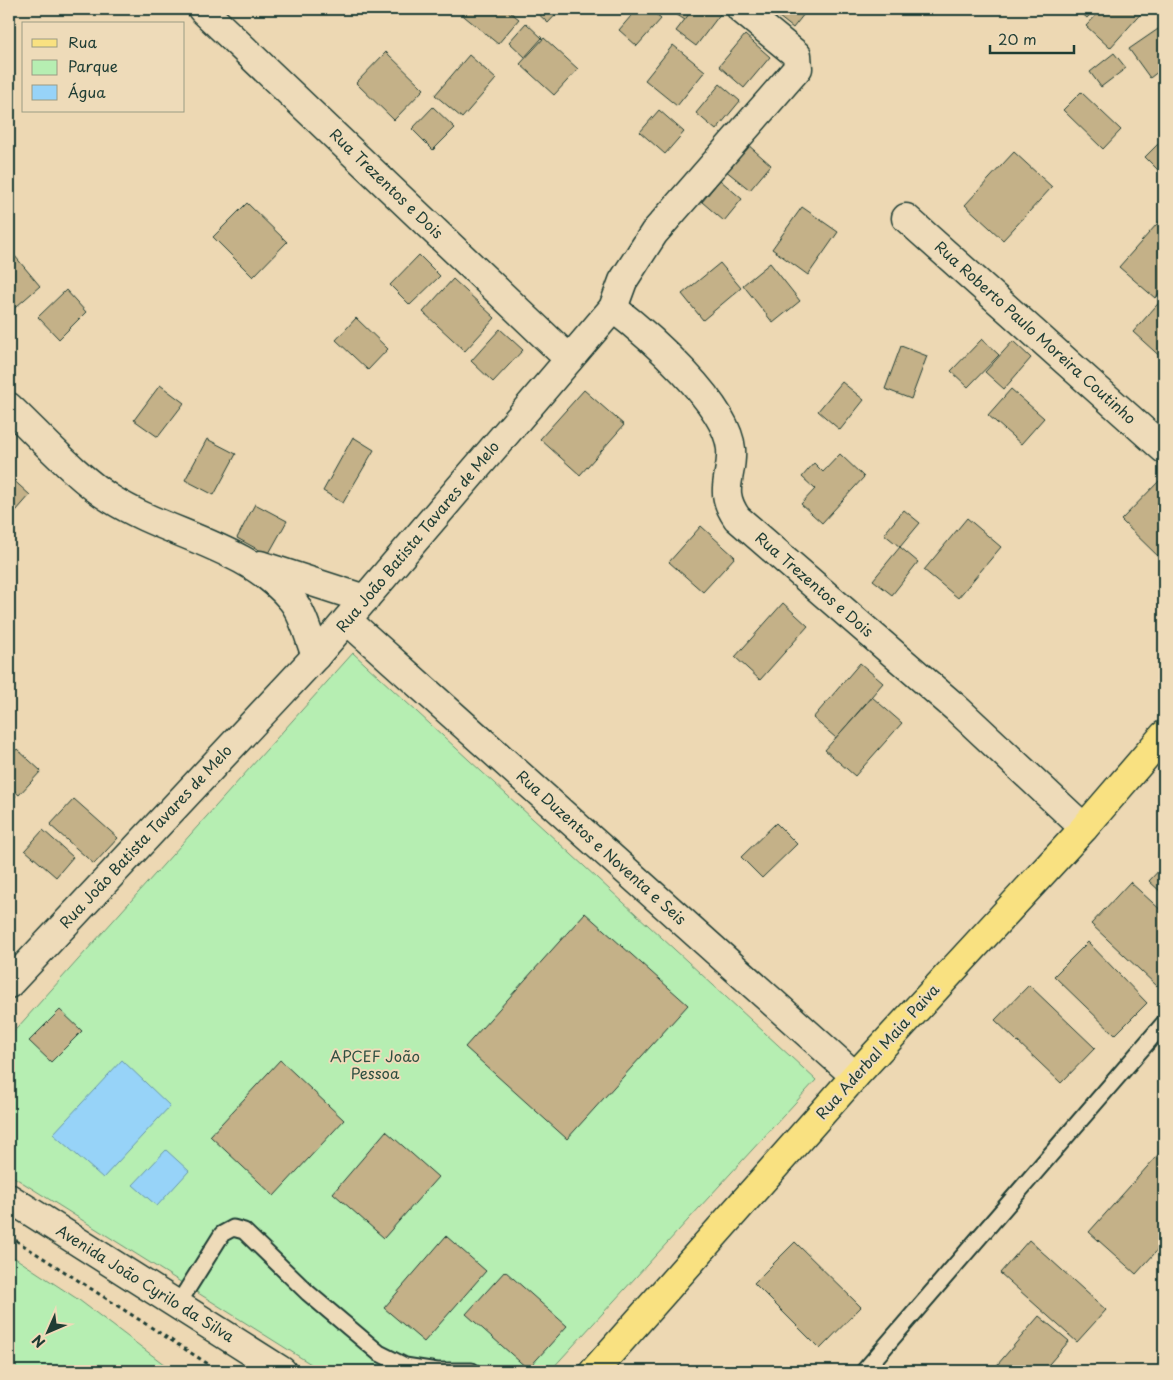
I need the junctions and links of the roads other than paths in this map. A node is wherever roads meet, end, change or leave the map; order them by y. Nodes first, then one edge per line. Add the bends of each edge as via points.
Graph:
1 (202, 9) edge
2 (741, 9) edge
3 (906, 218) dead end
4 (613, 308) junction
5 (570, 359) junction
6 (9, 407) edge
7 (1164, 449) edge
8 (242, 560) junction
9 (365, 599) junction
10 (347, 620) junction
11 (316, 656) junction
12 (1164, 735) edge
13 (1084, 828) junction
14 (9, 984) edge
15 (1164, 1023) edge
16 (855, 1076) junction
17 (9, 1198) edge
18 (178, 1304) junction
19 (282, 1371) edge
20 (472, 1371) edge
21 (594, 1371) edge
22 (864, 1371) edge

1 - 5 street, Rua Trezentos e Dois
2 - 4 street, Rua João Batista Tavares de Melo via 797,55 798,68 654,234 623,281
3 - 7 street, Rua Roberto Paulo Moreira Coutinho
4 - 5 street, Rua João Batista Tavares de Melo
4 - 13 street, Rua Trezentos e Dois via 681,370 715,408 730,449 726,495 737,518 956,708
5 - 9 street, Rua João Batista Tavares de Melo
6 - 8 street via 110,498
8 - 9 street
8 - 11 street via 293,601
9 - 10 street, Rua João Batista Tavares de Melo
10 - 11 street, Rua João Batista Tavares de Melo
10 - 16 street, Rua Duzentos e Noventa e Seis
11 - 14 street, Rua João Batista Tavares de Melo
12 - 13 main road, Rua Aderbal Maia Paiva
13 - 16 main road, Rua Aderbal Maia Paiva
15 - 22 lane
16 - 21 main road, Rua Aderbal Maia Paiva
17 - 18 street, Avenida João Cyrilo da Silva
18 - 19 street, Avenida João Cyrilo da Silva
18 - 20 lane via 222,1234 233,1228 244,1231 308,1293 379,1352 406,1366 437,1371

